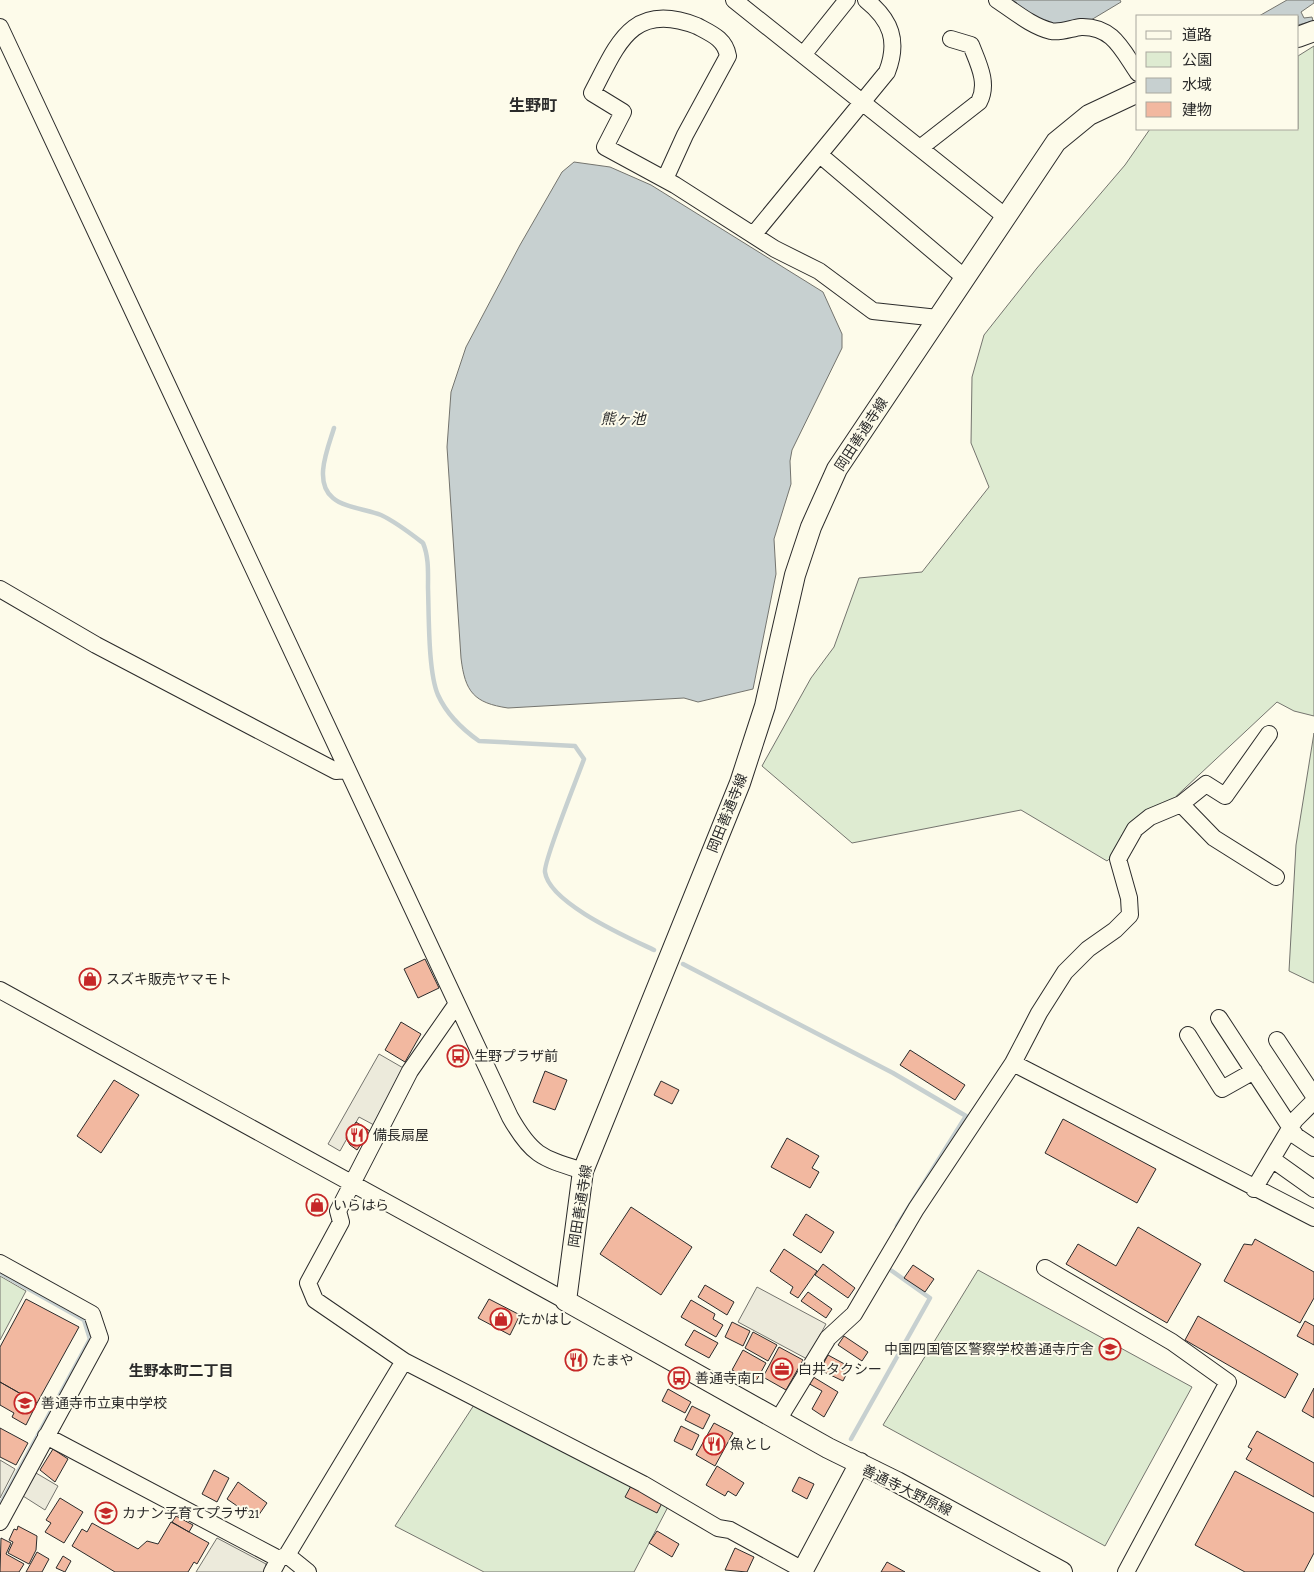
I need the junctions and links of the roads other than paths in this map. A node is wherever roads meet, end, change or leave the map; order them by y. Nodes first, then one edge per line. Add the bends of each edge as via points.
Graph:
1 (734, 0) edge
2 (847, 0) edge
3 (866, 0) edge
4 (997, 0) edge
5 (0, 27) edge
6 (1314, 31) edge
7 (1299, 37) edge
8 (950, 39) dead end
9 (803, 54) junction
10 (1136, 70) edge
11 (1136, 93) edge
12 (862, 102) junction
13 (920, 148) junction
14 (820, 156) junction
15 (665, 179) junction
16 (1006, 217) junction
17 (754, 234) junction
18 (965, 278) junction
19 (938, 318) junction
20 (0, 589) edge
21 (1269, 734) dead end
22 (346, 770) junction
23 (1181, 804) junction
24 (1276, 878) dead end
25 (0, 990) edge
26 (456, 1005) junction
27 (1219, 1018) dead end
28 (1188, 1035) dead end
29 (1278, 1040) dead end
30 (1013, 1063) junction
31 (1254, 1071) junction
32 (1314, 1096) edge
33 (1314, 1101) edge
34 (1291, 1128) junction
35 (1314, 1148) edge
36 (1272, 1159) junction
37 (583, 1170) junction
38 (352, 1183) junction
39 (1254, 1189) junction
40 (1314, 1189) edge
41 (1314, 1218) edge
42 (0, 1262) edge
43 (1045, 1268) dead end
44 (566, 1300) junction
45 (404, 1361) junction
46 (778, 1420) junction
47 (46, 1436) junction
48 (860, 1463) junction
49 (0, 1522) edge
50 (279, 1562) edge
51 (802, 1571) edge
52 (308, 1572) edge
53 (1062, 1572) edge
54 (1126, 1572) edge

1 - 9 street
2 - 9 street
3 - 12 street via 887,20 893,48 887,72
4 - 10 street via 1033,24 1053,32 1081,27 1098,28 1110,34
5 - 22 street
6 - 7 main road
8 - 13 street via 971,45 982,76 984,93 979,102
9 - 12 street
11 - 16 main road, 岡田善通寺線 via 1089,115 1056,142
12 - 13 street
12 - 14 street
13 - 16 street
14 - 17 street
14 - 18 street
15 - 15 street via 728,56 726,46 712,34 686,20 653,15 626,29 592,93 623,112 605,147
15 - 17 street
16 - 18 main road, 岡田善通寺線
17 - 19 street via 775,249 819,271 873,311
18 - 19 main road, 岡田善通寺線
19 - 37 main road, 岡田善通寺線 via 837,469 811,528 795,575 765,706 740,783
20 - 22 street via 96,645 336,771
21 - 23 street via 1225,796 1206,784
22 - 26 street
23 - 24 street via 1214,838
23 - 30 street via 1150,817 1135,829 1118,859 1129,898 1130,915 1065,972
25 - 38 street
26 - 37 street via 522,1138 533,1151 548,1159
26 - 38 street via 410,1071
27 - 31 street
28 - 31 street via 1222,1089
29 - 32 street
30 - 39 street
30 - 46 street via 916,1209 854,1314 828,1338
31 - 34 street
33 - 34 street
34 - 35 street via 1296,1136
34 - 36 street
36 - 39 street
36 - 40 street
37 - 44 main road, 岡田善通寺線
38 - 44 street
38 - 45 street via 338,1211 341,1222 308,1284 315,1300
39 - 41 street
42 - 47 street via 92,1314 100,1338
43 - 54 street via 1172,1342 1228,1382
44 - 46 main road
45 - 50 street
45 - 51 street via 643,1484 718,1528 730,1530
46 - 48 main road
47 - 49 street
47 - 50 street
48 - 51 main road, 善通寺大野原線
48 - 53 main road, 善通寺大野原線
50 - 52 street

